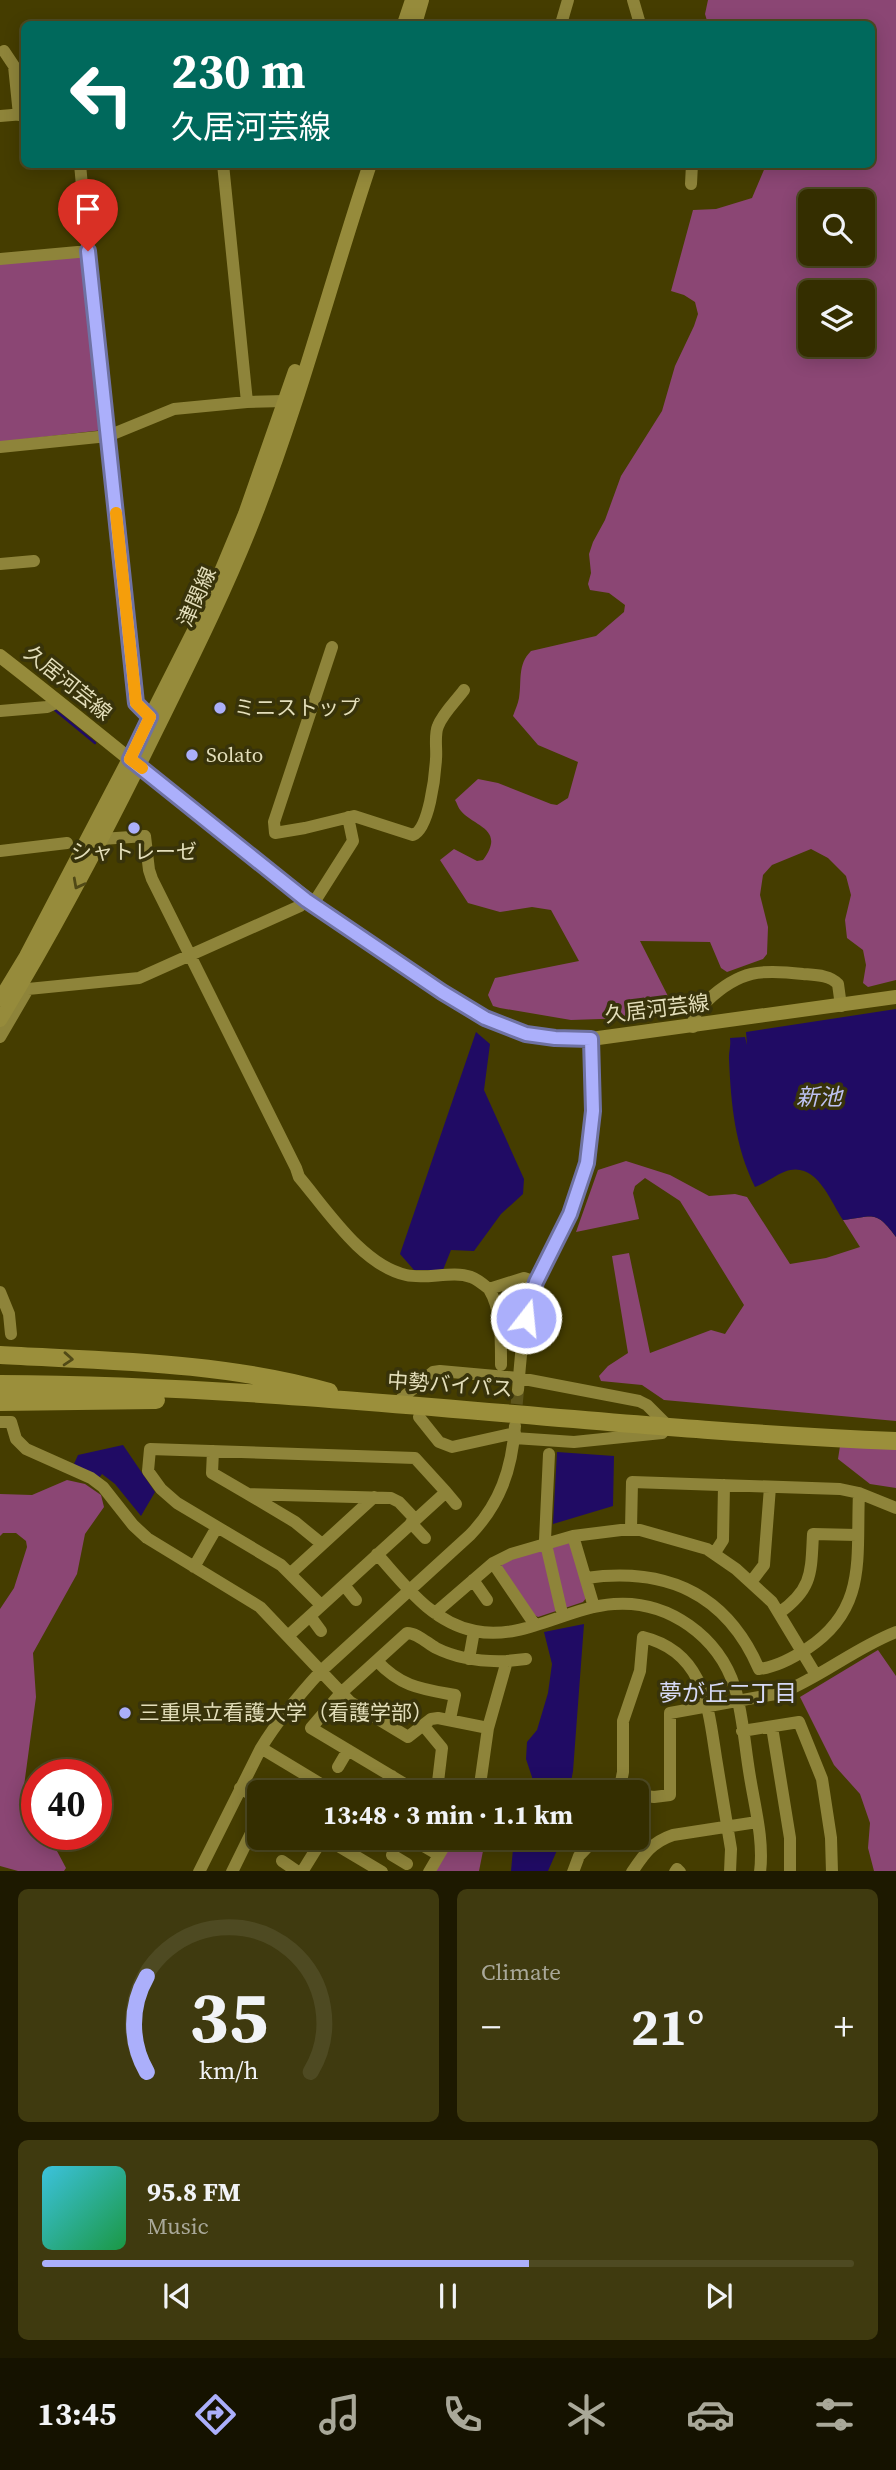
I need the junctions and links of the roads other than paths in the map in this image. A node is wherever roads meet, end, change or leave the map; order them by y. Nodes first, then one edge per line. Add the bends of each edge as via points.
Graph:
1 (412, 0) edge
2 (422, 0) edge
3 (568, 0) edge
4 (633, 0) edge
5 (405, 21) edge
6 (416, 21) edge
7 (562, 21) edge
8 (639, 21) edge
9 (4, 51) dead end
10 (21, 108) edge
11 (21, 114) edge
12 (0, 116) edge
13 (80, 168) edge
14 (223, 168) edge
15 (359, 168) edge
16 (369, 168) edge
17 (692, 168) edge
18 (691, 184) dead end
19 (88, 251) junction
20 (0, 259) edge
21 (284, 401) junction
22 (247, 402) junction
23 (108, 436) junction
24 (0, 447) edge
25 (34, 561) dead end
26 (0, 564) edge
27 (332, 647) dead end
28 (0, 656) edge
29 (464, 690) dead end
30 (52, 704) junction
31 (0, 712) edge
32 (150, 717) junction
33 (134, 762) junction
34 (348, 817) junction
35 (102, 839) junction
36 (67, 844) dead end
37 (0, 851) edge
38 (310, 902) junction
39 (190, 954) junction
40 (896, 998) edge
41 (0, 999) edge
42 (842, 1006) junction
43 (0, 1020) edge
44 (693, 1027) junction
45 (0, 1037) edge
46 (591, 1039) junction
47 (536, 1282) junction
48 (489, 1289) junction
49 (0, 1292) edge
50 (11, 1334) dead end
51 (501, 1350) junction
52 (521, 1351) junction
53 (0, 1355) edge
54 (501, 1365) dead end
55 (0, 1384) edge
56 (518, 1384) junction
57 (0, 1402) edge
58 (363, 1402) junction
59 (395, 1404) junction
60 (419, 1418) dead end
61 (0, 1422) edge
62 (668, 1426) junction
63 (515, 1432) junction
64 (896, 1441) edge
65 (213, 1451) junction
66 (549, 1454) dead end
67 (724, 1485) junction
68 (770, 1487) junction
69 (446, 1492) junction
70 (859, 1493) junction
71 (248, 1494) junction
72 (374, 1497) junction
73 (456, 1504) dead end
74 (896, 1508) edge
75 (413, 1521) junction
76 (217, 1527) junction
77 (631, 1529) junction
78 (857, 1535) junction
79 (573, 1536) junction
80 (425, 1538) dead end
81 (322, 1544) junction
82 (546, 1544) junction
83 (377, 1554) junction
84 (714, 1554) junction
85 (493, 1563) junction
86 (194, 1567) junction
87 (290, 1573) junction
88 (586, 1578) junction
89 (473, 1580) junction
90 (751, 1582) junction
91 (344, 1585) junction
92 (410, 1591) junction
93 (357, 1600) dead end
94 (486, 1600) dead end
95 (321, 1605) junction
96 (594, 1608) junction
97 (561, 1609) dead end
98 (779, 1612) junction
99 (435, 1613) junction
100 (310, 1616) junction
101 (535, 1625) junction
102 (322, 1631) dead end
103 (474, 1631) junction
104 (896, 1632) edge
105 (288, 1636) junction
106 (802, 1652) junction
107 (469, 1659) junction
108 (526, 1659) dead end
109 (377, 1661) junction
110 (507, 1661) junction
111 (321, 1671) junction
112 (817, 1675) junction
113 (341, 1693) junction
114 (737, 1702) junction
115 (708, 1706) junction
116 (450, 1719) junction
117 (423, 1725) junction
118 (772, 1727) junction
119 (488, 1728) junction
120 (742, 1731) junction
121 (261, 1748) junction
122 (348, 1750) junction
123 (338, 1766) dead end
124 (391, 1776) junction
125 (314, 1780) edge
126 (388, 1780) edge
127 (398, 1780) edge
128 (438, 1780) edge
129 (481, 1780) edge
130 (622, 1780) edge
131 (240, 1788) junction
132 (247, 1792) edge
133 (649, 1796) edge
134 (757, 1822) junction
135 (728, 1827) junction
136 (247, 1841) edge
137 (315, 1850) edge
138 (430, 1850) edge
139 (442, 1850) edge
140 (585, 1850) edge
141 (348, 1851) edge
142 (439, 1855) junction
143 (399, 1859) dead end
144 (282, 1861) dead end
145 (199, 1871) edge
146 (232, 1871) edge
147 (300, 1871) edge
148 (382, 1871) edge
149 (392, 1871) edge
150 (429, 1871) edge
151 (573, 1871) edge
152 (632, 1871) edge
153 (730, 1871) edge
154 (760, 1871) edge
155 (790, 1871) edge
156 (832, 1871) edge

1 - 5 main road
2 - 6 main road
3 - 7 street
4 - 8 street
9 - 10 street via 14,66
11 - 12 street
13 - 19 street
14 - 22 street
15 - 21 main road, 津関線
16 - 33 main road, 津関線 via 256,515 216,609
17 - 18 street
19 - 20 street
19 - 23 street
21 - 22 street
21 - 32 main road, 津関線 via 207,605
22 - 23 street via 174,410
23 - 24 street
23 - 32 street via 136,703
25 - 26 street
27 - 34 street via 273,833
28 - 30 main road, 久居河芸線
29 - 34 street via 437,727 436,761 420,832 413,835
30 - 31 street
30 - 33 main road, 久居河芸線
32 - 33 main road, 津関線
33 - 35 main road, 津関線
33 - 38 main road, 久居河芸線
33 - 41 main road, 津関線
34 - 38 street via 353,841
35 - 39 street via 145,836 149,870
35 -> 43 main road, 津関線
36 - 37 street
38 - 39 street
38 - 46 main road, 久居河芸線 via 485,1018 526,1034
39 - 45 street via 139,978 28,989
39 - 48 street via 299,1177 349,1237 387,1269 413,1276 472,1277
40 - 42 main road, 久居河芸線
42 - 44 main road, 久居河芸線
42 - 44 street via 838,984 830,978 757,971 723,986 696,1011
44 - 46 main road, 久居河芸線
46 - 47 street via 593,1111 585,1171 570,1214
47 - 48 street via 524,1278
47 - 52 street
48 - 51 street
49 - 50 street
51 - 52 street
51 - 54 street
52 - 56 street
53 -> 58 highway via 181,1367 286,1380
55 - 58 highway, 中勢バイパス via 98,1385
56 - 59 street via 440,1371
56 - 62 street via 639,1401
57 - 58 highway
58 - 59 highway, 中勢バイパス
59 - 62 highway, 中勢バイパス
60 - 63 street via 439,1442 452,1447
61 - 86 street via 11,1422 26,1449 97,1482 140,1532
62 - 63 street via 662,1433 574,1442
62 - 64 highway, 中勢バイパス
63 - 92 street via 507,1479 487,1517
65 - 69 street via 415,1458
65 - 71 street via 212,1473
65 - 76 street via 150,1449 148,1471 177,1503
66 - 82 street
67 - 68 street
67 - 77 street via 632,1482
67 - 84 street via 723,1540
68 - 70 street
68 - 90 street via 764,1564
69 - 73 street
69 - 75 street
70 - 74 street
70 - 78 street
71 - 72 street
71 - 81 street
72 - 75 street via 395,1499
72 - 81 street
75 - 80 street
75 - 83 street
76 - 86 street
76 - 87 street
77 - 79 street
77 - 84 street
78 - 98 street via 813,1534 808,1582 801,1595
78 - 106 street via 854,1587 848,1605 827,1635
79 - 82 street
79 - 88 street
81 - 87 street
82 - 85 street
82 - 97 street
83 - 91 street
83 - 92 street
84 - 90 street
85 - 89 street
85 - 101 street
86 - 105 street via 260,1607
87 - 95 street
88 - 96 street
88 - 106 street via 643,1576 692,1592 733,1625 759,1669
89 - 94 street
89 - 99 street
90 - 98 street
91 - 93 street
91 - 95 street
92 - 99 street
92 - 111 street
95 - 100 street
96 - 101 street
96 - 114 street via 635,1605 686,1623 719,1656 731,1677
98 - 106 street
99 - 103 street
100 - 102 street
100 - 105 street
101 - 103 street via 500,1632
103 - 107 street
104 - 112 street
105 - 111 street
106 - 112 street
107 - 109 street via 407,1633
107 - 110 street
108 - 110 street
109 - 113 street
109 - 116 street via 414,1688 455,1695
110 - 119 street
111 - 113 street
111 - 121 street
112 - 114 street via 781,1693
113 - 117 street via 408,1737
113 - 122 street via 311,1728
114 - 115 street
114 - 120 street
115 - 130 street via 686,1663 667,1647 643,1637 640,1671 623,1721
115 - 133 street via 670,1713 670,1795
115 - 135 street
116 - 117 street via 438,1718
116 - 119 street
117 - 128 street via 442,1748
118 - 120 street
118 - 155 street via 790,1838
118 - 156 street via 799,1722 804,1732 822,1779
119 - 129 street
120 - 134 street
121 - 125 street
121 - 131 street
122 - 123 street
122 - 124 street
124 - 126 street
124 - 127 street
131 - 132 street
131 - 145 street
134 - 135 street
134 - 154 street
135 - 152 street via 660,1840
135 - 153 street
136 - 146 street
137 - 147 street
138 - 142 street
139 - 142 street
140 - 151 street
141 - 148 street
142 - 150 street
143 - 149 street
144 - 147 street

